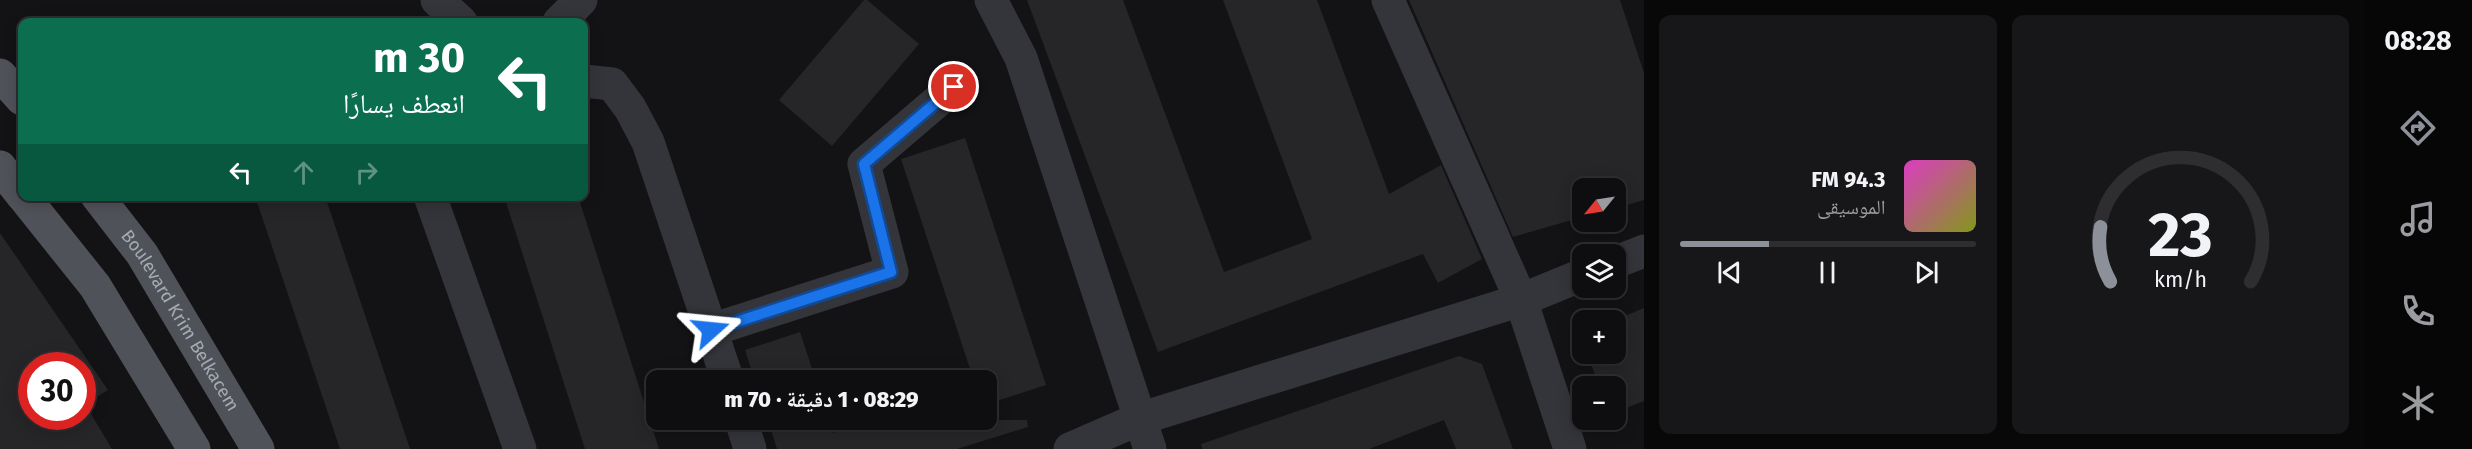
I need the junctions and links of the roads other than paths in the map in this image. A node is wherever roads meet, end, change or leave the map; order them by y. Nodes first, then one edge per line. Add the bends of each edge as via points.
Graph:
1 (437, 0) edge
2 (581, 0) edge
3 (991, 0) edge
4 (1388, 0) edge
5 (457, 18) edge
6 (563, 18) edge
7 (0, 75) edge
8 (588, 81) edge
9 (954, 87) dead end
10 (18, 95) edge
11 (0, 167) edge
12 (18, 190) edge
13 (27, 201) edge
14 (102, 201) edge
15 (432, 201) edge
16 (1644, 251) edge
17 (1626, 258) edge
18 (1572, 279) edge
19 (1521, 300) junction
20 (711, 330) junction
21 (724, 370) edge
22 (744, 430) edge
23 (1145, 434) edge
24 (194, 449) edge
25 (258, 449) edge
26 (520, 449) edge
27 (750, 449) edge
28 (1070, 449) edge
29 (1570, 449) edge

1 - 5 street
2 - 6 street
3 - 23 street via 1021,58
4 - 19 street
7 - 10 main road
8 - 20 street via 612,84 648,142
9 - 20 street via 864,164 891,272
11 - 12 main road
13 - 24 main road via 95,286
14 - 25 main road, Boulevard Krim Belkacem via 142,254
15 - 26 street
16 - 17 street
18 - 19 street
19 - 23 street
19 - 29 street
20 - 21 street
22 - 27 street
23 - 28 street

